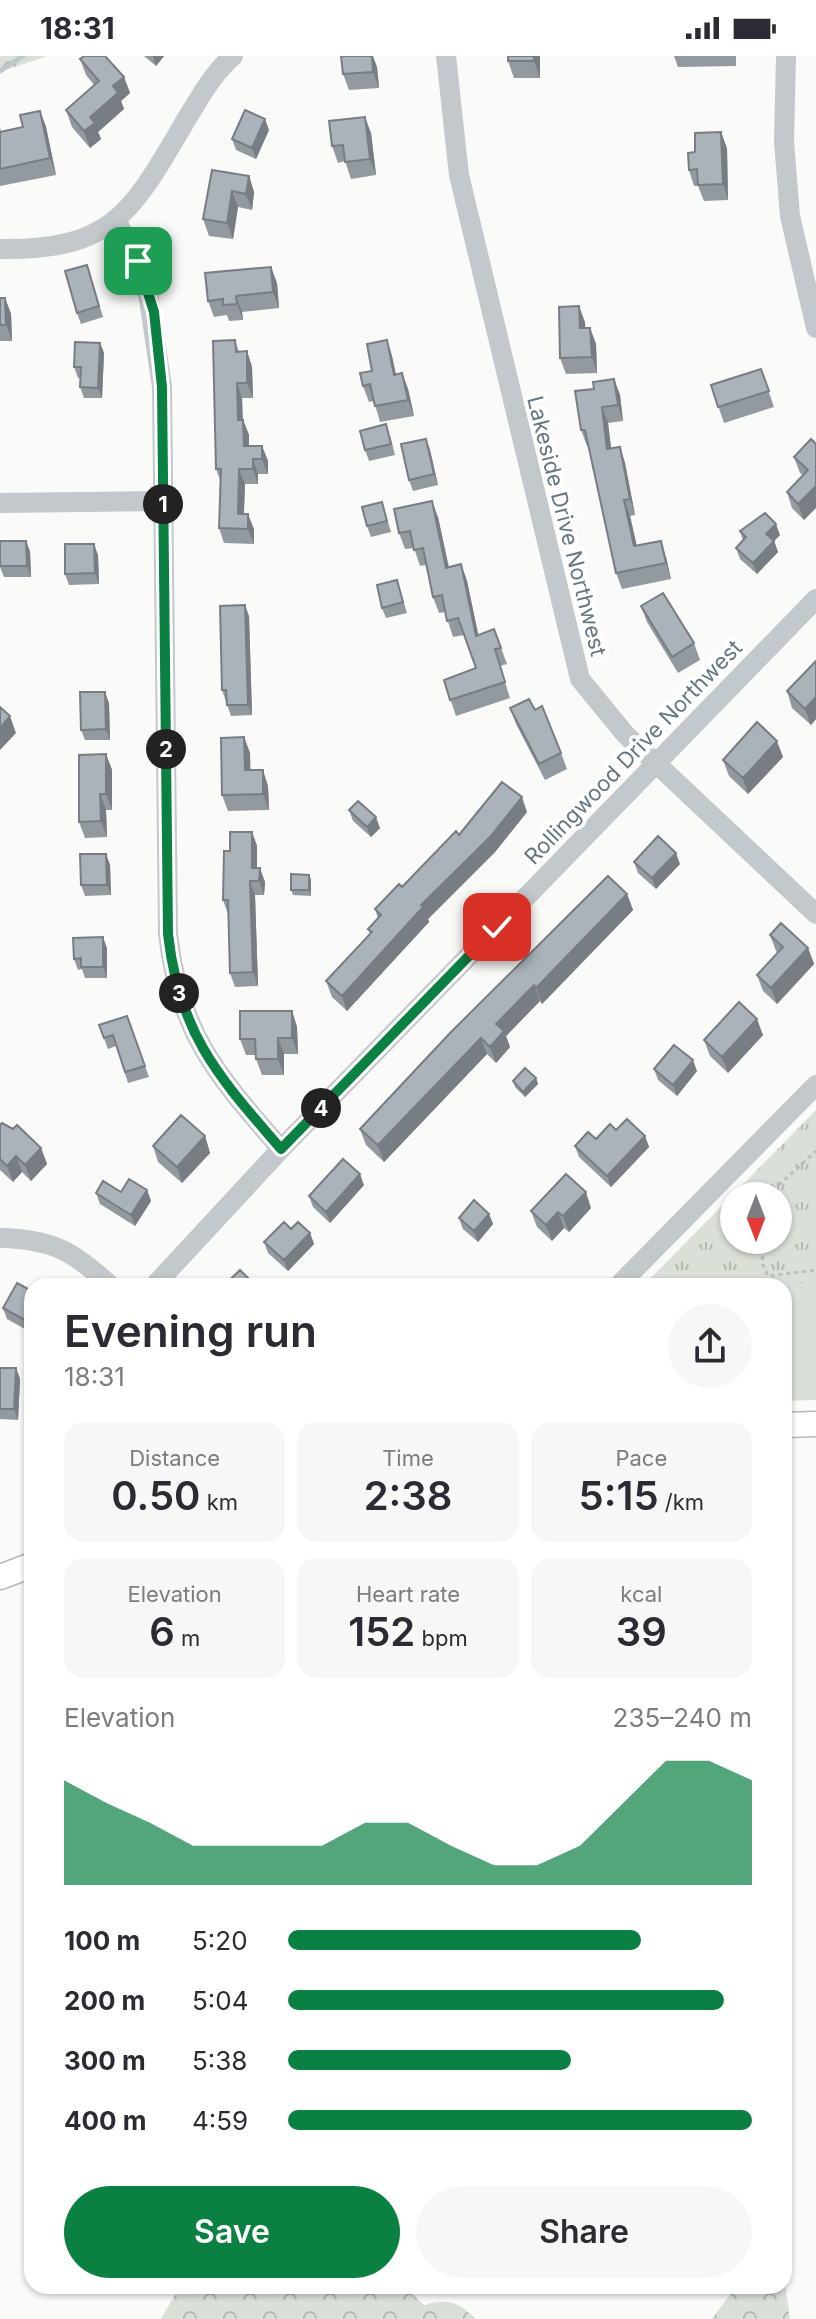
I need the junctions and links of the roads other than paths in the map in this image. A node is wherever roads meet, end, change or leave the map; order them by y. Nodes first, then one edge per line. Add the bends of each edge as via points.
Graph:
1 (233, 56) edge
2 (446, 56) edge
3 (786, 56) edge
4 (117, 221) junction
5 (0, 249) edge
6 (816, 328) edge
7 (163, 501) junction
8 (0, 503) edge
9 (816, 599) edge
10 (657, 761) junction
11 (816, 914) edge
12 (816, 1085) edge
13 (281, 1149) junction
14 (0, 1238) edge
15 (101, 1278) edge
16 (161, 1278) edge
17 (626, 1278) edge
18 (816, 1424) edge
19 (792, 1425) edge
20 (24, 1568) edge
21 (0, 1577) edge

1 - 4 street via 210,81 139,198
2 - 10 street, Lakeside Drive Northwest via 459,175 573,659 590,696
3 - 6 street via 784,142 790,216
4 - 5 street via 63,245
4 - 7 street via 138,261 154,312 162,387
7 - 8 street
7 - 13 street via 168,934 175,980 206,1057
9 - 10 street, Rollingwood Drive Northwest
10 - 11 street, Lakeside Drive Northwest
10 - 13 street, Rollingwood Drive Northwest
12 - 17 street
13 - 16 street, Rollingwood Drive Northwest
14 - 15 street via 38,1240 65,1249
18 - 19 main road
20 - 21 main road

